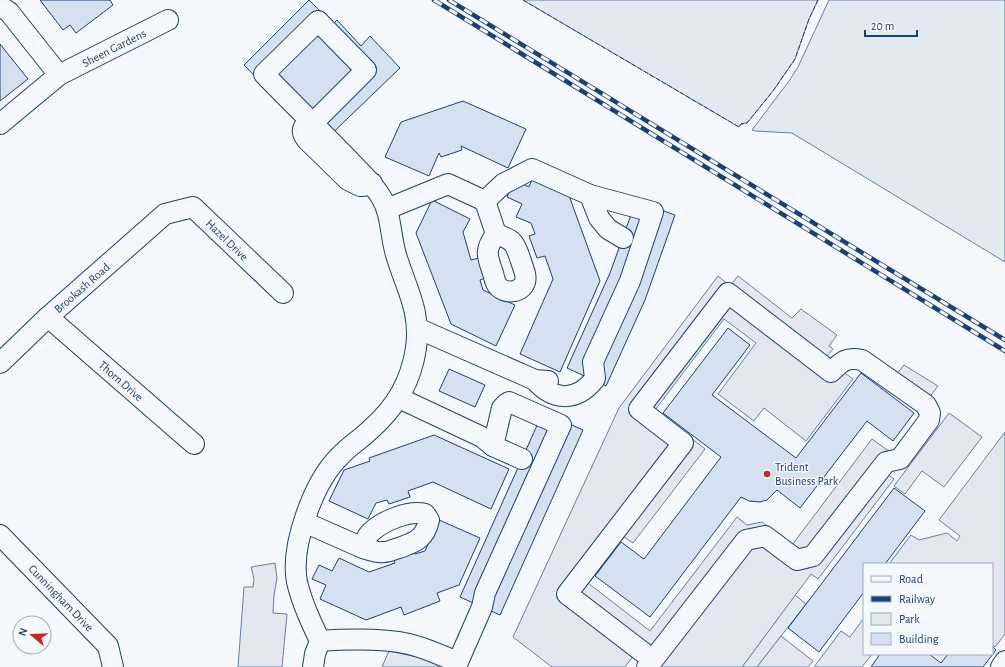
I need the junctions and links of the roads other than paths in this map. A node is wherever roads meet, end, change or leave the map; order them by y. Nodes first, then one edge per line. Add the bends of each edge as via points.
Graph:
1 (0, 6) edge
2 (168, 20) dead end
3 (59, 75) junction
4 (0, 124) edge
5 (308, 125) junction
6 (337, 128) dead end
7 (372, 185) junction
8 (590, 195) junction
9 (485, 201) junction
10 (387, 210) junction
11 (165, 214) joint
12 (496, 234) dead end
13 (622, 238) dead end
14 (283, 293) dead end
15 (48, 317) junction
16 (417, 328) junction
17 (0, 363) edge
18 (583, 375) dead end
19 (535, 380) junction
20 (399, 398) junction
21 (194, 444) dead end
22 (493, 446) junction
23 (522, 459) dead end
24 (304, 522) junction
25 (0, 535) edge
26 (363, 548) dead end
27 (475, 604) dead end
28 (320, 641) junction
29 (435, 652) junction
30 (1005, 661) edge
31 (650, 664) edge
32 (112, 667) edge
33 (313, 667) edge
34 (1001, 667) edge

1 - 3 street via 9,12
2 - 3 street, Sheen Gardens
3 - 4 street, Sheen Gardens
5 - 5 street via 264,74 318,21 366,70
5 - 7 street
6 - 7 street via 367,160 375,175
7 - 10 street via 382,197
8 - 9 street via 532,169 503,184
8 - 13 street via 599,218 608,229
8 - 19 street via 653,212 630,281 593,362 594,380 581,393 562,397 541,388
9 - 10 street via 448,184
9 - 12 street
10 - 16 street via 395,253 410,292
11 - 14 street, Hazel Drive via 193,207
11 - 15 street, Brookash Road
15 - 17 street, Brookash Road
15 - 21 street, Thorn Drive
16 - 19 street
16 - 20 street via 413,364
18 - 19 street via 579,382 569,388 545,380
20 - 22 street via 482,437
20 - 24 street via 384,417 333,463 306,513
22 - 23 street
22 - 29 street via 502,408 509,402 561,425 485,593 482,607 458,662
24 - 26 street
24 - 28 street via 298,545 297,581 304,605
25 - 32 street, Cunningham Drive via 108,646
27 - 29 street via 455,649 450,652
28 - 29 street via 397,642
28 - 33 street
30 - 34 street
31 - 31 street via 746,540 765,536 797,560 813,556 886,462 900,459 929,420 930,413 926,405 862,360 846,360 831,372 728,293 639,409 683,443 566,594

